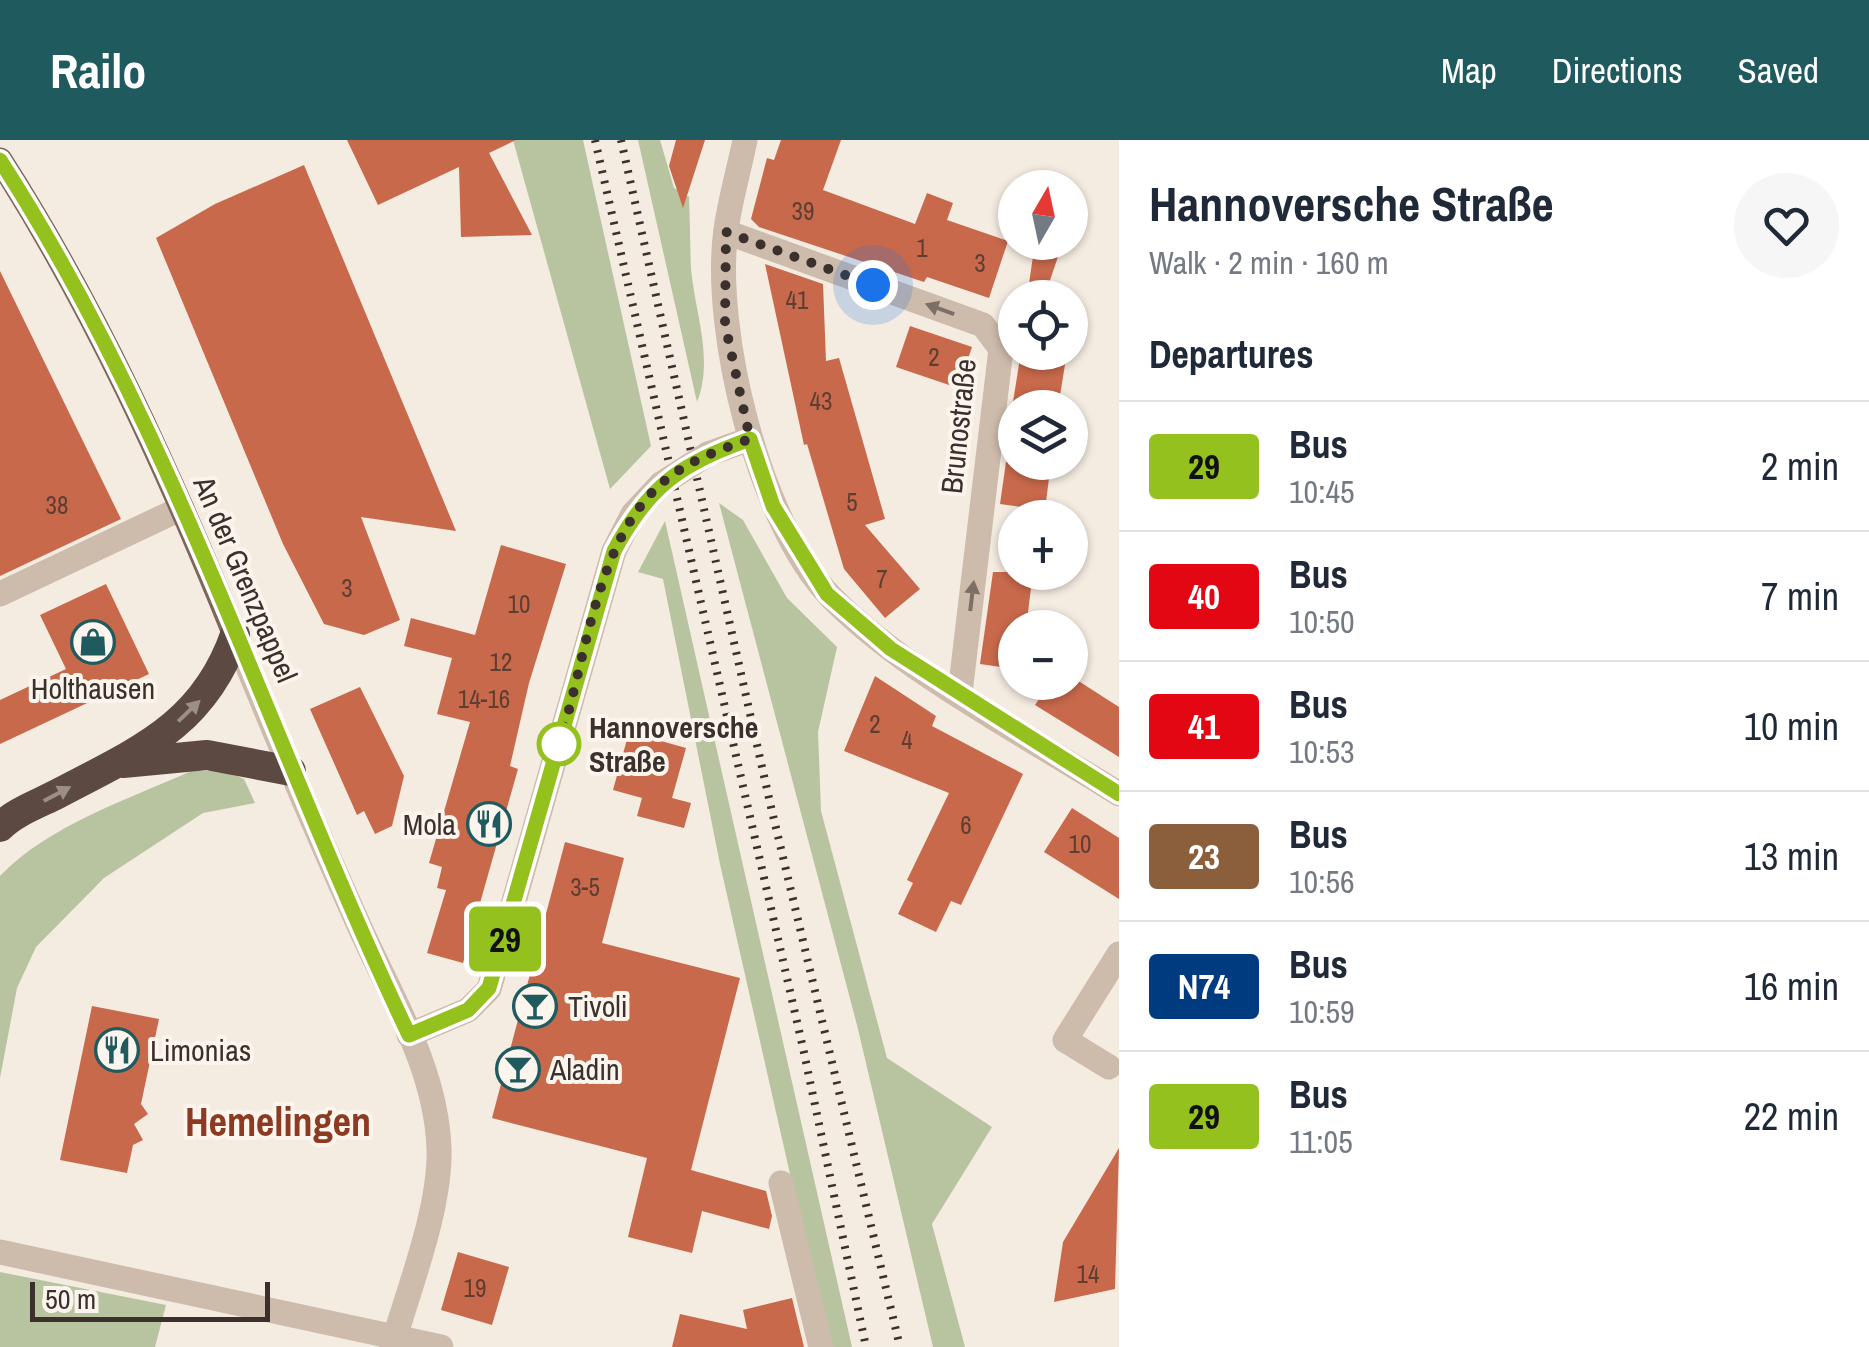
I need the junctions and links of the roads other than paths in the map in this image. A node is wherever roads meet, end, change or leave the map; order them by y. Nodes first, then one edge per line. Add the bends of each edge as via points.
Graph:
1 (746, 140) edge
2 (1, 163) edge
3 (726, 232) junction
4 (750, 439) junction
5 (182, 508) junction
6 (0, 594) edge
7 (235, 634) junction
8 (960, 693) junction
9 (115, 764) junction
10 (291, 771) junction
11 (1119, 794) edge
12 (0, 827) edge
13 (1119, 954) edge
14 (409, 1035) junction
15 (1109, 1067) dead end
16 (782, 1183) dead end
17 (0, 1252) edge
18 (394, 1342) edge
19 (441, 1347) edge
20 (822, 1347) edge

1 - 3 street
2 - 5 main road, An der Grenzpappel via 85,311
3 - 4 street via 725,324
8 -> 3 street, Brunostraße via 1000,349 983,324
4 - 8 street via 773,506 827,594 891,649
4 - 14 street, bridge via 708,454 661,484 633,514 614,551 489,988 468,1010
5 - 6 street
5 - 7 main road, An der Grenzpappel
9 -> 7 highway via 188,716 221,676
7 - 10 street, An der Grenzpappel
8 - 11 street
9 - 10 highway via 207,754
12 -> 9 highway
10 - 14 street, An der Grenzpappel
13 - 15 street via 1064,1040
14 - 18 street via 425,1068 439,1152 434,1196
16 - 20 street
17 - 18 street
18 - 19 street

